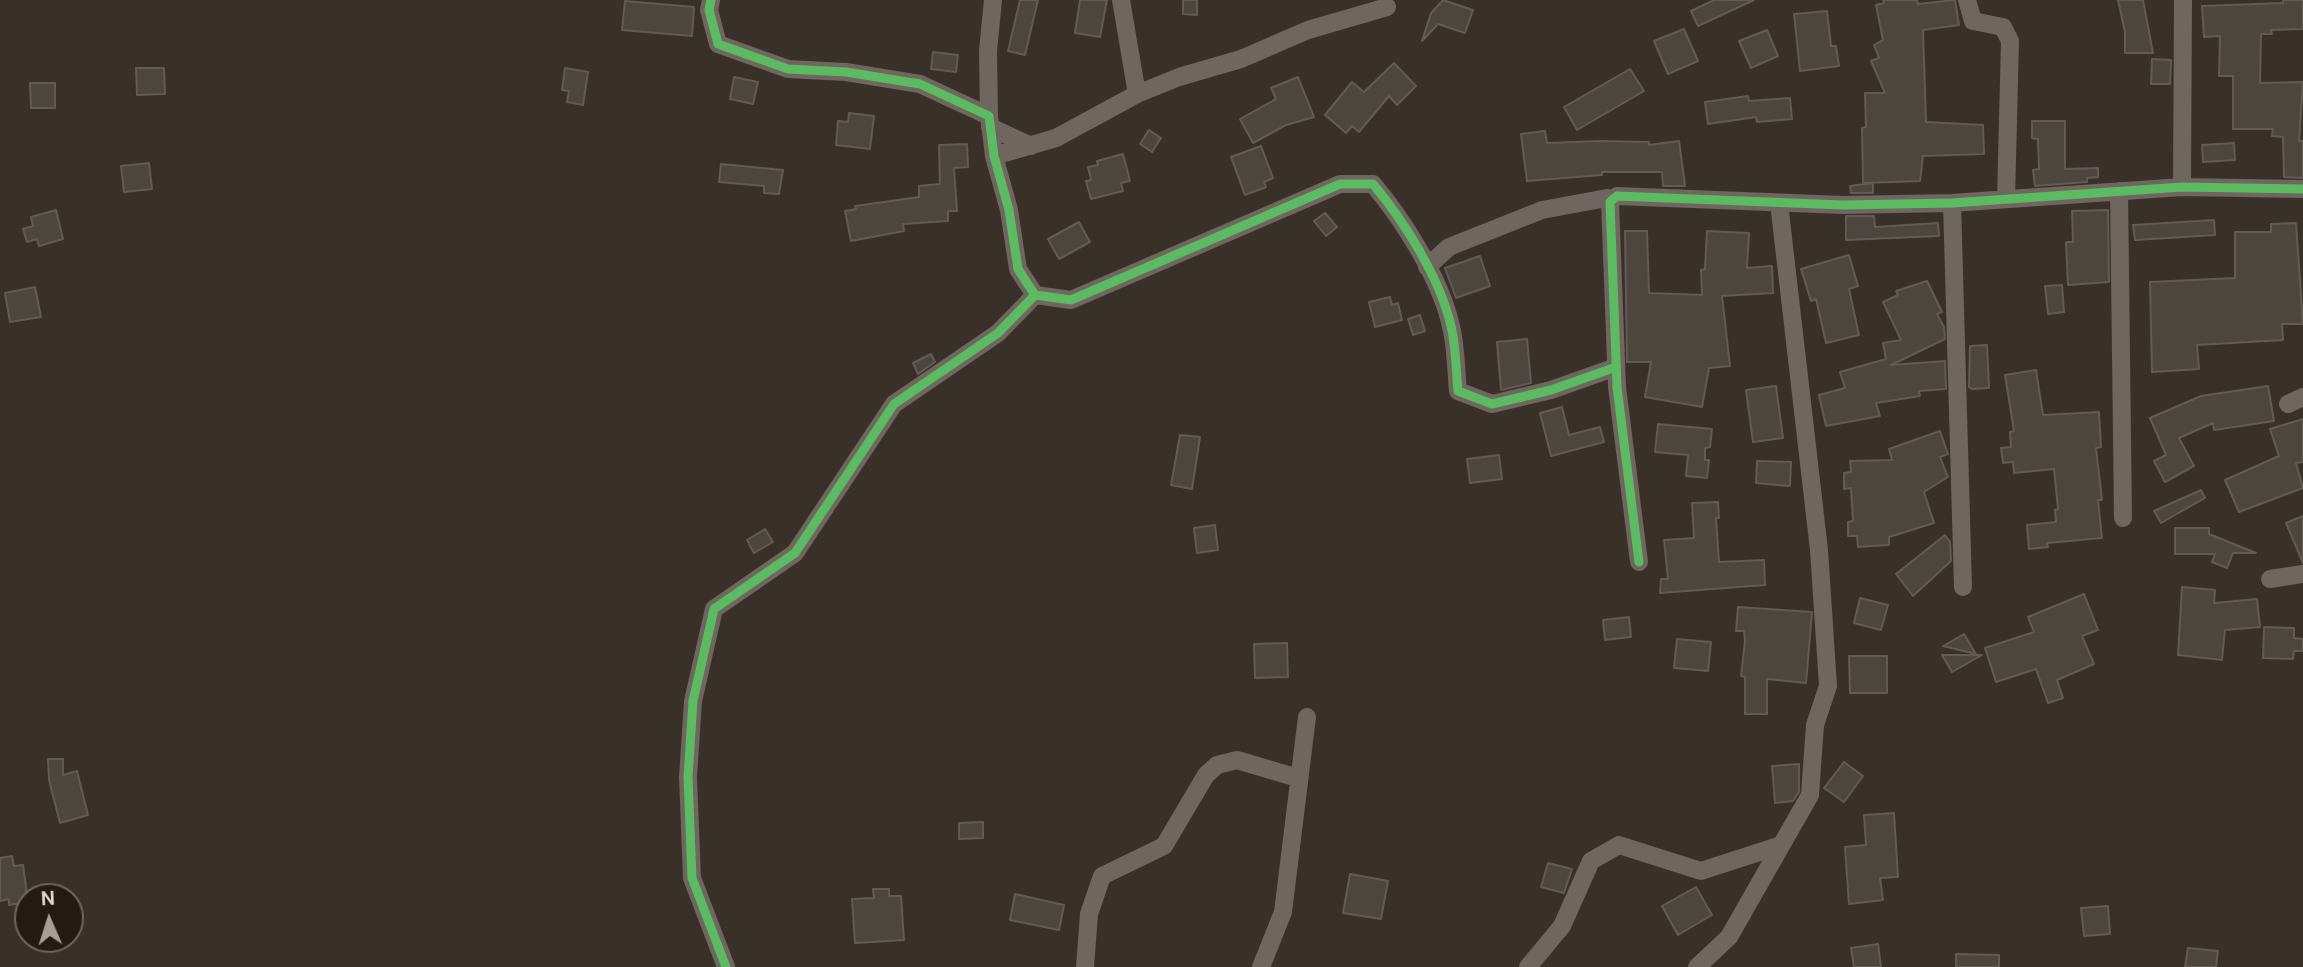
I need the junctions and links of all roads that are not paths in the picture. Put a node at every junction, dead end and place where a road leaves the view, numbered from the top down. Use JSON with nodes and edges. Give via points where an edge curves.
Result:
{"nodes":[{"id":1,"x":711,"y":0,"type":"edge"},
{"id":2,"x":993,"y":0,"type":"edge"},
{"id":3,"x":1121,"y":0,"type":"edge"},
{"id":4,"x":1967,"y":0,"type":"edge"},
{"id":5,"x":2183,"y":0,"type":"edge"},
{"id":6,"x":1387,"y":8,"type":"dead end"},
{"id":7,"x":1137,"y":94,"type":"junction"},
{"id":8,"x":990,"y":122,"type":"junction"},
{"id":9,"x":1031,"y":146,"type":"junction"},
{"id":10,"x":994,"y":156,"type":"junction"},
{"id":11,"x":2182,"y":187,"type":"junction"},
{"id":12,"x":2303,"y":189,"type":"edge"},
{"id":13,"x":2119,"y":191,"type":"junction"},
{"id":14,"x":2006,"y":199,"type":"junction"},
{"id":15,"x":1609,"y":202,"type":"junction"},
{"id":16,"x":1779,"y":203,"type":"junction"},
{"id":17,"x":1952,"y":203,"type":"junction"},
{"id":18,"x":1427,"y":267,"type":"junction"},
{"id":19,"x":1035,"y":295,"type":"junction"},
{"id":20,"x":1616,"y":368,"type":"junction"},
{"id":21,"x":2123,"y":518,"type":"dead end"},
{"id":22,"x":1639,"y":562,"type":"dead end"},
{"id":23,"x":2303,"y":574,"type":"edge"},
{"id":24,"x":2270,"y":579,"type":"dead end"},
{"id":25,"x":1963,"y":587,"type":"dead end"},
{"id":26,"x":1307,"y":717,"type":"dead end"},
{"id":27,"x":1298,"y":778,"type":"junction"},
{"id":28,"x":1778,"y":846,"type":"junction"},
{"id":29,"x":1262,"y":966,"type":"edge"},
{"id":30,"x":726,"y":967,"type":"edge"},
{"id":31,"x":1085,"y":967,"type":"edge"},
{"id":32,"x":1528,"y":967,"type":"edge"},
{"id":33,"x":1697,"y":967,"type":"edge"}],
"edges":[{"from":1,"to":8,"type":"street","via":[[709,10],[718,44],[788,69],[846,72],[920,84]]},
{"from":2,"to":8,"type":"street","via":[[988,51]]},
{"from":3,"to":7,"type":"street"},
{"from":4,"to":14,"type":"street","via":[[1973,21],[2003,27],[2010,41]]},
{"from":5,"to":11,"type":"street"},
{"from":6,"to":7,"type":"street","via":[[1308,30],[1241,59]]},
{"from":7,"to":9,"type":"street","via":[[1056,138]]},
{"from":8,"to":9,"type":"street"},
{"from":8,"to":10,"type":"street"},
{"from":9,"to":10,"type":"street"},
{"from":10,"to":19,"type":"street","via":[[1018,269]]},
{"from":11,"to":12,"type":"street"},
{"from":11,"to":13,"type":"street"},
{"from":13,"to":14,"type":"street"},
{"from":13,"to":21,"type":"street"},
{"from":14,"to":17,"type":"street"},
{"from":15,"to":16,"type":"street","via":[[1617,196]]},
{"from":15,"to":18,"type":"street","via":[[1607,198],[1542,210],[1449,247]]},
{"from":15,"to":20,"type":"street"},
{"from":16,"to":17,"type":"street"},
{"from":16,"to":28,"type":"street","via":[[1819,550],[1828,686],[1815,724],[1810,795]]},
{"from":17,"to":25,"type":"street"},
{"from":18,"to":19,"type":"street","via":[[1400,216],[1373,184],[1340,184],[1071,300]]},
{"from":18,"to":20,"type":"street","via":[[1451,325],[1458,391],[1492,404]]},
{"from":19,"to":30,"type":"street","via":[[999,333],[894,404],[796,553],[714,610],[693,701],[688,777],[692,878]]},
{"from":20,"to":22,"type":"street"},
{"from":23,"to":24,"type":"street"},
{"from":26,"to":27,"type":"street"},
{"from":27,"to":29,"type":"street","via":[[1283,912]]},
{"from":27,"to":31,"type":"street","via":[[1237,760],[1211,770],[1164,846],[1102,876],[1089,914]]},
{"from":28,"to":32,"type":"street","via":[[1701,871],[1619,845],[1591,861],[1562,926]]},
{"from":28,"to":33,"type":"street","via":[[1729,937]]}]}
